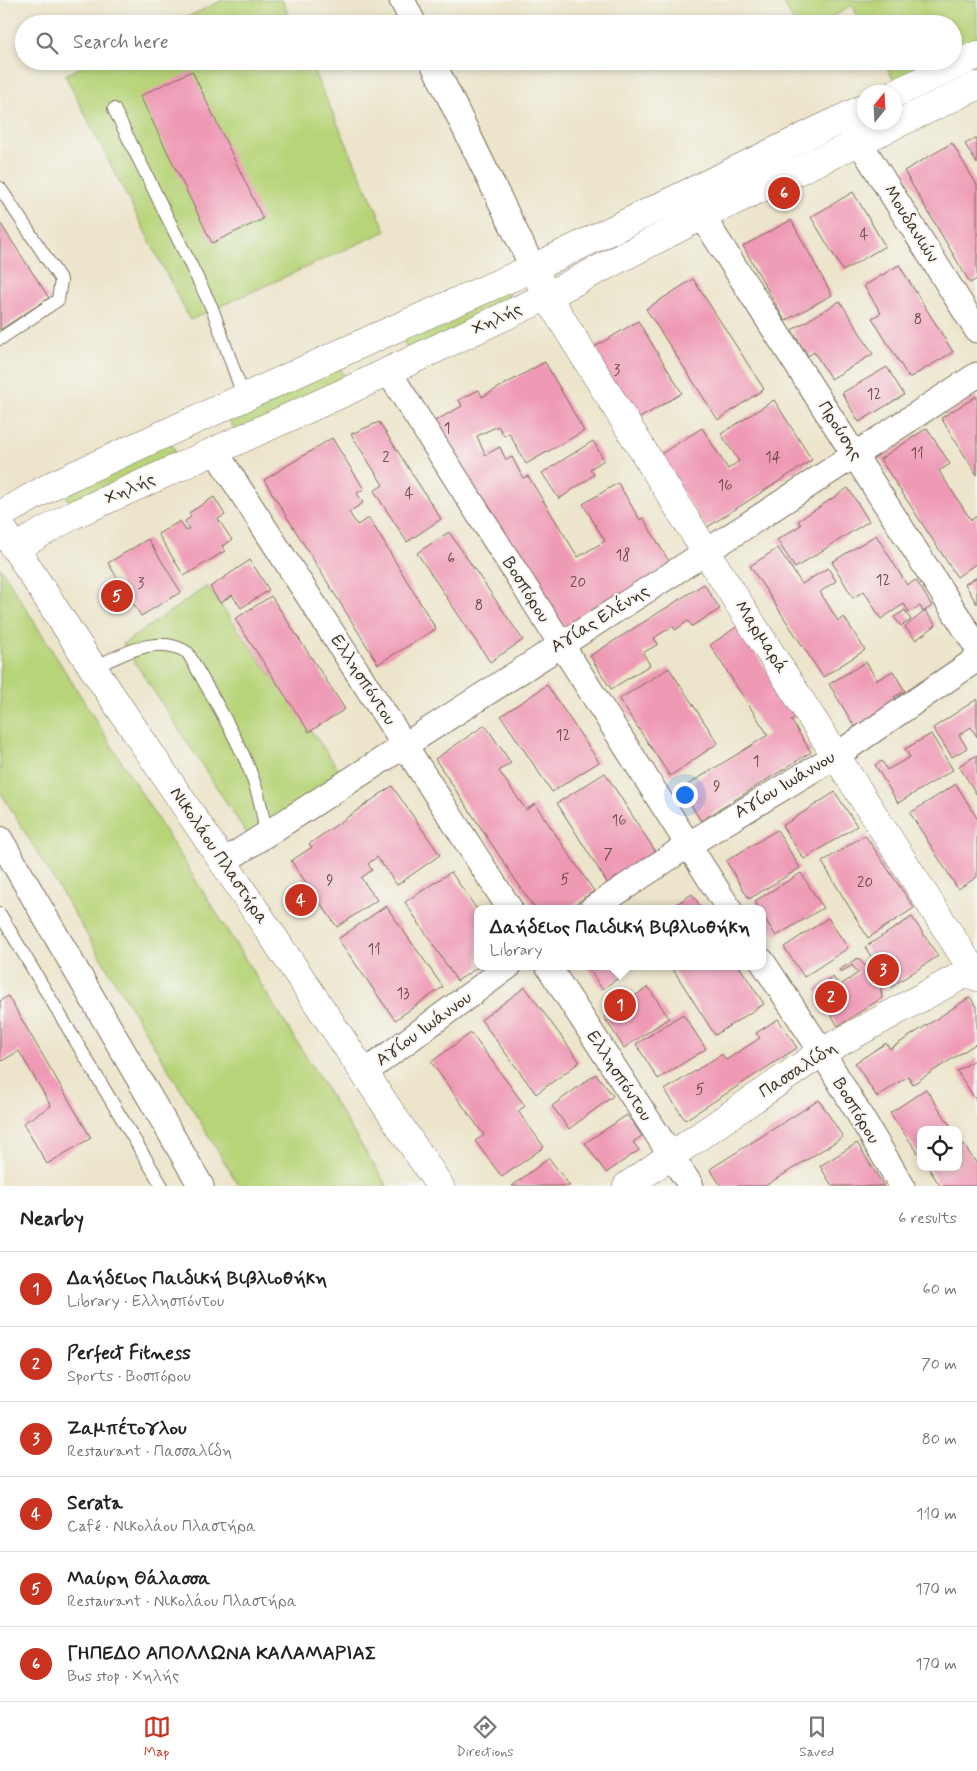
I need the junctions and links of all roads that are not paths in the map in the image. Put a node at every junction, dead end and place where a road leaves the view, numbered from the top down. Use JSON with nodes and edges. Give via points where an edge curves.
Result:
{"nodes":[{"id":1,"x":402,"y":0,"type":"edge"},
{"id":2,"x":410,"y":15,"type":"edge"},
{"id":3,"x":977,"y":55,"type":"edge"},
{"id":4,"x":962,"y":62,"type":"edge"},
{"id":5,"x":436,"y":70,"type":"edge"},
{"id":6,"x":945,"y":70,"type":"edge"},
{"id":7,"x":977,"y":86,"type":"edge"},
{"id":8,"x":902,"y":90,"type":"edge"},
{"id":9,"x":114,"y":109,"type":"dead end"},
{"id":10,"x":854,"y":113,"type":"edge"},
{"id":11,"x":860,"y":142,"type":"junction"},
{"id":12,"x":0,"y":188,"type":"edge"},
{"id":13,"x":702,"y":216,"type":"junction"},
{"id":14,"x":533,"y":268,"type":"junction"},
{"id":15,"x":547,"y":296,"type":"junction"},
{"id":16,"x":977,"y":330,"type":"edge"},
{"id":17,"x":0,"y":339,"type":"edge"},
{"id":18,"x":388,"y":371,"type":"junction"},
{"id":19,"x":977,"y":374,"type":"edge"},
{"id":20,"x":244,"y":398,"type":"junction"},
{"id":21,"x":215,"y":451,"type":"junction"},
{"id":22,"x":854,"y":454,"type":"junction"},
{"id":23,"x":0,"y":514,"type":"edge"},
{"id":24,"x":0,"y":524,"type":"edge"},
{"id":25,"x":15,"y":548,"type":"junction"},
{"id":26,"x":706,"y":552,"type":"junction"},
{"id":27,"x":560,"y":644,"type":"junction"},
{"id":28,"x":977,"y":647,"type":"edge"},
{"id":29,"x":977,"y":660,"type":"edge"},
{"id":30,"x":93,"y":668,"type":"junction"},
{"id":31,"x":405,"y":744,"type":"junction"},
{"id":32,"x":837,"y":755,"type":"junction"},
{"id":33,"x":265,"y":835,"type":"junction"},
{"id":34,"x":0,"y":839,"type":"edge"},
{"id":35,"x":688,"y":845,"type":"junction"},
{"id":36,"x":223,"y":862,"type":"junction"},
{"id":37,"x":507,"y":905,"type":"edge"},
{"id":38,"x":598,"y":905,"type":"edge"},
{"id":39,"x":726,"y":905,"type":"edge"},
{"id":40,"x":0,"y":914,"type":"edge"},
{"id":41,"x":766,"y":967,"type":"edge"},
{"id":42,"x":504,"y":970,"type":"edge"},
{"id":43,"x":551,"y":970,"type":"edge"},
{"id":44,"x":975,"y":971,"type":"edge"},
{"id":45,"x":822,"y":1052,"type":"junction"},
{"id":46,"x":364,"y":1074,"type":"junction"},
{"id":47,"x":670,"y":1156,"type":"junction"},
{"id":48,"x":162,"y":1186,"type":"edge"},
{"id":49,"x":201,"y":1186,"type":"edge"},
{"id":50,"x":440,"y":1186,"type":"edge"},
{"id":51,"x":627,"y":1186,"type":"edge"},
{"id":52,"x":691,"y":1186,"type":"edge"},
{"id":53,"x":902,"y":1186,"type":"edge"}],
"edges":[{"from":1,"to":2,"type":"street"},
{"from":3,"to":4,"type":"main road"},
{"from":5,"to":14,"type":"street"},
{"from":6,"to":8,"type":"main road"},
{"from":7,"to":11,"type":"main road","name":"Χηλής"},
{"from":9,"to":20,"type":"lane","via":[[212,308]]},
{"from":10,"to":11,"type":"street","name":"Μουδανιών"},
{"from":10,"to":14,"type":"main road","name":"Χηλής"},
{"from":11,"to":13,"type":"main road","name":"Χηλής"},
{"from":11,"to":16,"type":"street","name":"Μουδανιών"},
{"from":12,"to":17,"type":"lane","via":[[61,280],[58,300]]},
{"from":13,"to":15,"type":"main road","name":"Χηλής"},
{"from":13,"to":22,"type":"street","name":"Προύσης"},
{"from":14,"to":15,"type":"main road","name":"Μαρμαρά"},
{"from":14,"to":20,"type":"main road","name":"Χηλής"},
{"from":15,"to":18,"type":"main road","name":"Χηλής"},
{"from":15,"to":26,"type":"main road","name":"Μαρμαρά"},
{"from":18,"to":21,"type":"main road","name":"Χηλής"},
{"from":18,"to":27,"type":"street","name":"Βοσπόρου"},
{"from":19,"to":22,"type":"street","name":"Αγίας Ελένης"},
{"from":20,"to":23,"type":"main road","name":"Χηλής","via":[[55,484]]},
{"from":21,"to":25,"type":"main road","name":"Χηλής","via":[[73,515]]},
{"from":21,"to":31,"type":"street","name":"Ελλησπόντου"},
{"from":22,"to":26,"type":"street","name":"Αγίας Ελένης"},
{"from":22,"to":28,"type":"street","name":"Προύσης"},
{"from":24,"to":25,"type":"main road","name":"Νικολάου Πλαστήρα"},
{"from":25,"to":30,"type":"main road","name":"Νικολάου Πλαστήρα"},
{"from":26,"to":27,"type":"street","name":"Αγίας Ελένης"},
{"from":26,"to":32,"type":"main road","name":"Μαρμαρά"},
{"from":27,"to":31,"type":"street","name":"Αγίας Ελένης"},
{"from":27,"to":35,"type":"street","name":"Βοσπόρου"},
{"from":29,"to":32,"type":"street","name":"Αγίου Ιωάννου"},
{"from":30,"to":33,"type":"lane","via":[[129,652],[165,643],[188,653],[231,732],[260,798]]},
{"from":30,"to":36,"type":"main road","name":"Νικολάου Πλαστήρα"},
{"from":31,"to":33,"type":"street","name":"Αγίας Ελένης"},
{"from":31,"to":37,"type":"street","name":"Ελλησπόντου"},
{"from":32,"to":35,"type":"street","name":"Αγίου Ιωάννου"},
{"from":32,"to":44,"type":"main road","name":"Μαρμαρά"},
{"from":33,"to":36,"type":"street","name":"Αγίας Ελένης"},
{"from":34,"to":49,"type":"street"},
{"from":35,"to":38,"type":"street","name":"Αγίου Ιωάννου"},
{"from":35,"to":39,"type":"street","name":"Βοσπόρου"},
{"from":36,"to":46,"type":"main road","name":"Νικολάου Πλαστήρα"},
{"from":40,"to":48,"type":"lane"},
{"from":41,"to":45,"type":"street","name":"Βοσπόρου"},
{"from":42,"to":46,"type":"street","name":"Αγίου Ιωάννου"},
{"from":43,"to":47,"type":"street","name":"Ελλησπόντου"},
{"from":44,"to":45,"type":"main road","name":"Πασσαλίδη"},
{"from":45,"to":47,"type":"main road","name":"Πασσαλίδη"},
{"from":45,"to":53,"type":"street","name":"Βοσπόρου"},
{"from":46,"to":50,"type":"main road","name":"Νικολάου Πλαστήρα"},
{"from":47,"to":51,"type":"main road","name":"Πασσαλίδη"},
{"from":47,"to":52,"type":"street","name":"Ελλησπόντου"}]}
